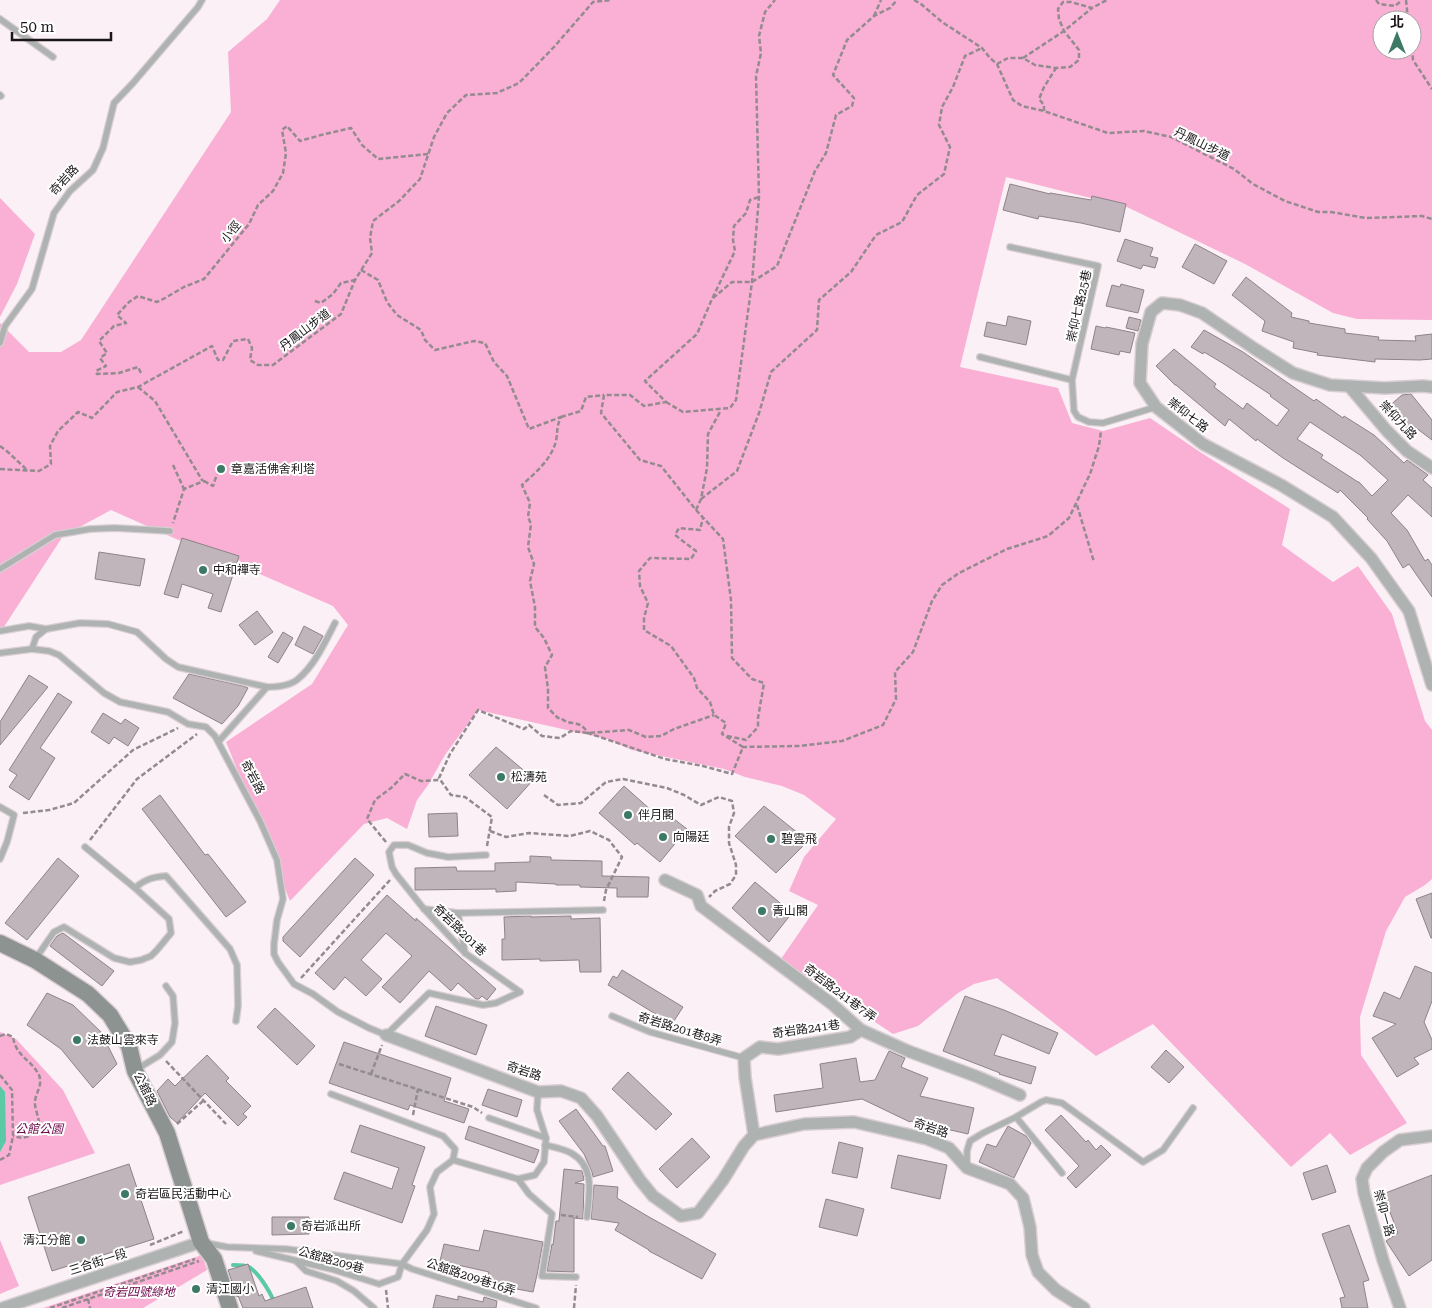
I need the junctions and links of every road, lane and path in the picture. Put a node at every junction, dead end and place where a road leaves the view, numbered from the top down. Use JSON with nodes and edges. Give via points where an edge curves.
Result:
{"nodes":[{"id":1,"x":202,"y":0,"type":"edge"},
{"id":2,"x":611,"y":0,"type":"edge"},
{"id":3,"x":775,"y":0,"type":"edge"},
{"id":4,"x":881,"y":0,"type":"edge"},
{"id":5,"x":898,"y":0,"type":"edge"},
{"id":6,"x":914,"y":0,"type":"edge"},
{"id":7,"x":1107,"y":0,"type":"edge"},
{"id":8,"x":1376,"y":0,"type":"edge"},
{"id":9,"x":1400,"y":0,"type":"edge"},
{"id":10,"x":1407,"y":0,"type":"edge"},
{"id":11,"x":1092,"y":8,"type":"junction"},
{"id":12,"x":874,"y":16,"type":"junction"},
{"id":13,"x":0,"y":19,"type":"edge"},
{"id":14,"x":1064,"y":31,"type":"junction"},
{"id":15,"x":982,"y":48,"type":"junction"},
{"id":16,"x":52,"y":57,"type":"dead end"},
{"id":17,"x":1023,"y":58,"type":"junction"},
{"id":18,"x":1414,"y":60,"type":"edge"},
{"id":19,"x":997,"y":64,"type":"junction"},
{"id":20,"x":1056,"y":68,"type":"junction"},
{"id":21,"x":1432,"y":89,"type":"edge"},
{"id":22,"x":1044,"y":112,"type":"junction"},
{"id":23,"x":428,"y":154,"type":"junction"},
{"id":24,"x":759,"y":197,"type":"junction"},
{"id":25,"x":1432,"y":219,"type":"edge"},
{"id":26,"x":1010,"y":247,"type":"dead end"},
{"id":27,"x":362,"y":270,"type":"junction"},
{"id":28,"x":355,"y":280,"type":"junction"},
{"id":29,"x":752,"y":282,"type":"junction"},
{"id":30,"x":712,"y":299,"type":"junction"},
{"id":31,"x":315,"y":301,"type":"dead end"},
{"id":32,"x":0,"y":343,"type":"edge"},
{"id":33,"x":980,"y":356,"type":"dead end"},
{"id":34,"x":141,"y":373,"type":"dead end"},
{"id":35,"x":1072,"y":380,"type":"junction"},
{"id":36,"x":1349,"y":386,"type":"junction"},
{"id":37,"x":138,"y":387,"type":"junction"},
{"id":38,"x":1432,"y":387,"type":"edge"},
{"id":39,"x":604,"y":395,"type":"junction"},
{"id":40,"x":666,"y":402,"type":"junction"},
{"id":41,"x":1156,"y":407,"type":"junction"},
{"id":42,"x":720,"y":410,"type":"junction"},
{"id":43,"x":562,"y":418,"type":"junction"},
{"id":44,"x":1103,"y":422,"type":"junction"},
{"id":45,"x":0,"y":446,"type":"edge"},
{"id":46,"x":173,"y":465,"type":"dead end"},
{"id":47,"x":1432,"y":468,"type":"edge"},
{"id":48,"x":0,"y":469,"type":"edge"},
{"id":49,"x":27,"y":470,"type":"junction"},
{"id":50,"x":217,"y":474,"type":"dead end"},
{"id":51,"x":204,"y":482,"type":"junction"},
{"id":52,"x":184,"y":489,"type":"junction"},
{"id":53,"x":701,"y":500,"type":"junction"},
{"id":54,"x":1076,"y":504,"type":"junction"},
{"id":55,"x":696,"y":510,"type":"junction"},
{"id":56,"x":703,"y":518,"type":"junction"},
{"id":57,"x":170,"y":531,"type":"joint"},
{"id":58,"x":1094,"y":562,"type":"dead end"},
{"id":59,"x":0,"y":568,"type":"edge"},
{"id":60,"x":335,"y":623,"type":"dead end"},
{"id":61,"x":46,"y":629,"type":"junction"},
{"id":62,"x":0,"y":631,"type":"edge"},
{"id":63,"x":32,"y":649,"type":"junction"},
{"id":64,"x":0,"y":653,"type":"edge"},
{"id":65,"x":1432,"y":685,"type":"edge"},
{"id":66,"x":267,"y":687,"type":"junction"},
{"id":67,"x":714,"y":715,"type":"junction"},
{"id":68,"x":188,"y":724,"type":"junction"},
{"id":69,"x":206,"y":727,"type":"junction"},
{"id":70,"x":588,"y":732,"type":"junction"},
{"id":71,"x":724,"y":735,"type":"junction"},
{"id":72,"x":219,"y":741,"type":"junction"},
{"id":73,"x":742,"y":747,"type":"junction"},
{"id":74,"x":440,"y":780,"type":"junction"},
{"id":75,"x":544,"y":795,"type":"dead end"},
{"id":76,"x":0,"y":807,"type":"edge"},
{"id":77,"x":14,"y":814,"type":"junction"},
{"id":78,"x":490,"y":830,"type":"junction"},
{"id":79,"x":85,"y":847,"type":"joint"},
{"id":80,"x":391,"y":849,"type":"junction"},
{"id":81,"x":486,"y":855,"type":"joint"},
{"id":82,"x":0,"y":859,"type":"edge"},
{"id":83,"x":396,"y":874,"type":"junction"},
{"id":84,"x":666,"y":880,"type":"dead end"},
{"id":85,"x":135,"y":888,"type":"junction"},
{"id":86,"x":701,"y":906,"type":"junction"},
{"id":87,"x":424,"y":908,"type":"junction"},
{"id":88,"x":603,"y":910,"type":"joint"},
{"id":89,"x":458,"y":913,"type":"junction"},
{"id":90,"x":0,"y":943,"type":"edge"},
{"id":91,"x":465,"y":953,"type":"junction"},
{"id":92,"x":35,"y":960,"type":"junction"},
{"id":93,"x":294,"y":984,"type":"junction"},
{"id":94,"x":166,"y":986,"type":"dead end"},
{"id":95,"x":612,"y":1016,"type":"dead end"},
{"id":96,"x":236,"y":1022,"type":"dead end"},
{"id":97,"x":861,"y":1030,"type":"junction"},
{"id":98,"x":0,"y":1036,"type":"edge"},
{"id":99,"x":384,"y":1039,"type":"junction"},
{"id":100,"x":160,"y":1055,"type":"junction"},
{"id":101,"x":744,"y":1058,"type":"junction"},
{"id":102,"x":339,"y":1064,"type":"dead end"},
{"id":103,"x":135,"y":1070,"type":"junction"},
{"id":104,"x":371,"y":1074,"type":"junction"},
{"id":105,"x":0,"y":1075,"type":"edge"},
{"id":106,"x":418,"y":1089,"type":"junction"},
{"id":107,"x":538,"y":1092,"type":"junction"},
{"id":108,"x":331,"y":1094,"type":"dead end"},
{"id":109,"x":1020,"y":1095,"type":"dead end"},
{"id":110,"x":204,"y":1101,"type":"junction"},
{"id":111,"x":1193,"y":1108,"type":"dead end"},
{"id":112,"x":412,"y":1116,"type":"dead end"},
{"id":113,"x":1016,"y":1117,"type":"junction"},
{"id":114,"x":489,"y":1118,"type":"joint"},
{"id":115,"x":226,"y":1124,"type":"dead end"},
{"id":116,"x":167,"y":1133,"type":"junction"},
{"id":117,"x":754,"y":1135,"type":"junction"},
{"id":118,"x":13,"y":1136,"type":"junction"},
{"id":119,"x":1432,"y":1136,"type":"edge"},
{"id":120,"x":545,"y":1141,"type":"junction"},
{"id":121,"x":0,"y":1160,"type":"edge"},
{"id":122,"x":453,"y":1160,"type":"junction"},
{"id":123,"x":967,"y":1168,"type":"junction"},
{"id":124,"x":1062,"y":1173,"type":"dead end"},
{"id":125,"x":518,"y":1179,"type":"junction"},
{"id":126,"x":552,"y":1214,"type":"junction"},
{"id":127,"x":587,"y":1218,"type":"joint"},
{"id":128,"x":244,"y":1248,"type":"junction"},
{"id":129,"x":208,"y":1257,"type":"junction"},
{"id":130,"x":296,"y":1260,"type":"junction"},
{"id":131,"x":402,"y":1264,"type":"junction"},
{"id":132,"x":576,"y":1277,"type":"joint"},
{"id":133,"x":385,"y":1282,"type":"junction"},
{"id":134,"x":88,"y":1299,"type":"junction"},
{"id":135,"x":3,"y":1308,"type":"edge"},
{"id":136,"x":50,"y":1308,"type":"edge"},
{"id":137,"x":62,"y":1308,"type":"edge"},
{"id":138,"x":90,"y":1308,"type":"edge"},
{"id":139,"x":230,"y":1308,"type":"edge"},
{"id":140,"x":374,"y":1308,"type":"edge"},
{"id":141,"x":388,"y":1308,"type":"edge"},
{"id":142,"x":536,"y":1308,"type":"edge"},
{"id":143,"x":574,"y":1308,"type":"edge"},
{"id":144,"x":1084,"y":1308,"type":"edge"},
{"id":145,"x":1400,"y":1308,"type":"edge"}],
"edges":[{"from":1,"to":32,"type":"lane","name":"奇岩路","via":[[114,103],[103,148],[93,170],[70,191],[54,212],[32,289],[6,326]]},
{"from":2,"to":23,"type":"path","name":"丹鳳山步道","via":[[593,2],[519,83],[497,93],[466,95],[447,113]]},
{"from":3,"to":24,"type":"path","via":[[765,12],[759,36],[761,53],[756,76]]},
{"from":4,"to":12,"type":"path"},
{"from":5,"to":12,"type":"path"},
{"from":6,"to":15,"type":"path","name":"丹鳳山步道"},
{"from":7,"to":11,"type":"path"},
{"from":8,"to":9,"type":"path","via":[[1379,4],[1395,6]]},
{"from":9,"to":10,"type":"path"},
{"from":11,"to":14,"type":"path"},
{"from":11,"to":14,"type":"path","via":[[1063,2],[1058,9]]},
{"from":12,"to":29,"type":"path","via":[[847,40],[833,76],[854,98],[852,106],[836,115],[826,153],[815,171],[777,266]]},
{"from":13,"to":16,"type":"lane"},
{"from":14,"to":17,"type":"path"},
{"from":14,"to":20,"type":"path","via":[[1079,50],[1079,60],[1070,67]]},
{"from":15,"to":19,"type":"path","name":"丹鳳山步道"},
{"from":15,"to":53,"type":"path","via":[[965,56],[942,107],[939,125],[950,147],[944,174],[916,195],[902,222],[876,235],[851,272],[818,300],[816,330],[771,372],[760,413],[737,471]]},
{"from":17,"to":19,"type":"path","via":[[1008,58]]},
{"from":17,"to":20,"type":"path"},
{"from":18,"to":21,"type":"path"},
{"from":19,"to":22,"type":"path","name":"丹鳳山步道","via":[[1013,100]]},
{"from":20,"to":22,"type":"path","via":[[1039,99],[1044,105]]},
{"from":22,"to":25,"type":"path","name":"丹鳳山步道","via":[[1108,133],[1144,131],[1171,137],[1234,169],[1284,201],[1318,212],[1366,218],[1422,216]]},
{"from":23,"to":27,"type":"path","name":"丹鳳山步道","via":[[420,179],[373,221],[372,253]]},
{"from":23,"to":34,"type":"path","name":"小徑","via":[[378,159],[362,145],[351,128],[300,142],[287,126],[282,130],[286,153],[283,173],[273,191],[258,205],[249,224],[204,279],[157,302],[138,296],[117,315],[126,322],[114,326],[99,341],[107,353],[100,358],[106,366],[96,372],[98,374],[119,373],[138,367]]},
{"from":24,"to":29,"type":"path"},
{"from":24,"to":30,"type":"path","via":[[750,200],[746,213],[734,226],[735,251]]},
{"from":26,"to":35,"type":"lane","name":"崇仰七路25巷","via":[[1098,266]]},
{"from":27,"to":28,"type":"path","name":"丹鳳山步道"},
{"from":27,"to":43,"type":"path","via":[[378,280],[387,302],[397,315],[421,330],[435,350],[474,341],[485,343],[494,362],[507,376],[529,429]]},
{"from":28,"to":31,"type":"path","via":[[341,283],[321,303]]},
{"from":28,"to":37,"type":"path","name":"丹鳳山步道","via":[[340,314],[273,365],[258,365],[250,360],[252,348],[248,339],[233,341],[223,360],[218,360],[212,346]]},
{"from":29,"to":30,"type":"path","via":[[732,282]]},
{"from":29,"to":42,"type":"path","via":[[736,400],[730,408]]},
{"from":30,"to":40,"type":"path","via":[[697,334],[645,381]]},
{"from":33,"to":35,"type":"lane"},
{"from":35,"to":44,"type":"lane","name":"崇仰七路25巷","via":[[1074,411],[1078,417],[1089,422]]},
{"from":36,"to":38,"type":"street","name":"崇仰七路"},
{"from":36,"to":41,"type":"street","name":"崇仰七路","via":[[1330,385],[1293,373],[1202,313],[1180,305],[1162,304],[1151,312],[1142,344],[1140,384]]},
{"from":36,"to":47,"type":"street","name":"崇仰九路","via":[[1407,451]]},
{"from":37,"to":49,"type":"path","name":"丹鳳山步道","via":[[117,392],[92,418],[78,412],[58,431],[50,446],[51,464],[39,470]]},
{"from":37,"to":51,"type":"path","via":[[155,401]]},
{"from":39,"to":40,"type":"path","via":[[630,395],[644,406]]},
{"from":39,"to":43,"type":"path","via":[[586,397],[581,411]]},
{"from":39,"to":55,"type":"path","via":[[601,413],[640,460],[662,466]]},
{"from":40,"to":42,"type":"path","via":[[683,412]]},
{"from":41,"to":44,"type":"lane","name":"崇仰七路25巷"},
{"from":41,"to":65,"type":"street","name":"崇仰七路","via":[[1203,444],[1333,517],[1371,558],[1409,611]]},
{"from":42,"to":53,"type":"path","via":[[708,434],[707,468]]},
{"from":43,"to":70,"type":"path","via":[[547,460],[522,485],[530,503],[528,547],[534,564],[530,582],[535,627],[552,655],[544,666],[548,708],[558,718],[584,726]]},
{"from":44,"to":54,"type":"path","via":[[1090,474]]},
{"from":45,"to":49,"type":"path"},
{"from":46,"to":52,"type":"path"},
{"from":48,"to":49,"type":"path","name":"丹鳳山步道"},
{"from":50,"to":51,"type":"path","via":[[213,486]]},
{"from":51,"to":52,"type":"path"},
{"from":52,"to":57,"type":"path"},
{"from":53,"to":55,"type":"path"},
{"from":54,"to":58,"type":"path"},
{"from":54,"to":73,"type":"path","via":[[1069,518],[1048,536],[1006,549],[942,584],[932,601],[913,652],[895,672],[896,699],[883,725],[842,741]]},
{"from":55,"to":56,"type":"path"},
{"from":56,"to":67,"type":"path","via":[[700,530],[679,528],[675,535],[696,550],[691,559],[650,558],[639,570],[640,586],[648,602],[644,630],[671,646],[694,678],[697,688],[710,702]]},
{"from":56,"to":71,"type":"path","via":[[723,539],[731,600],[732,658],[752,680],[764,683],[758,727],[746,740]]},
{"from":57,"to":59,"type":"lane","via":[[115,528],[54,535]]},
{"from":60,"to":66,"type":"lane","via":[[313,662],[297,680]]},
{"from":61,"to":62,"type":"lane","via":[[29,626]]},
{"from":61,"to":63,"type":"lane","via":[[36,637]]},
{"from":61,"to":66,"type":"lane","via":[[80,623],[108,624],[137,632],[178,667]]},
{"from":63,"to":64,"type":"lane"},
{"from":63,"to":68,"type":"lane","via":[[59,655],[104,693],[120,702],[168,712]]},
{"from":66,"to":72,"type":"lane"},
{"from":67,"to":70,"type":"path","via":[[661,736],[646,737],[629,730]]},
{"from":67,"to":71,"type":"path","via":[[726,723]]},
{"from":68,"to":69,"type":"lane"},
{"from":68,"to":77,"type":"path","via":[[133,750],[74,803]]},
{"from":69,"to":72,"type":"lane","name":"奇岩路"},
{"from":69,"to":79,"type":"path","via":[[137,779]]},
{"from":70,"to":73,"type":"path","via":[[665,759],[732,774]]},
{"from":70,"to":74,"type":"path","via":[[571,731],[560,738],[542,736],[529,725],[524,729],[478,710],[450,754],[438,778]]},
{"from":71,"to":73,"type":"path"},
{"from":72,"to":93,"type":"lane","name":"奇岩路","via":[[277,860],[283,899],[277,920],[274,954]]},
{"from":74,"to":78,"type":"path","via":[[450,795],[465,797],[492,817]]},
{"from":74,"to":80,"type":"path","via":[[421,781],[405,774],[375,800],[367,819]]},
{"from":75,"to":86,"type":"path","via":[[558,805],[581,803],[606,782],[623,779],[667,788],[701,805],[719,797],[732,801],[734,813],[728,827],[736,876]]},
{"from":76,"to":77,"type":"lane"},
{"from":77,"to":82,"type":"lane"},
{"from":78,"to":81,"type":"path"},
{"from":78,"to":88,"type":"path","via":[[506,837],[529,833],[570,836],[590,831],[609,840],[622,857],[606,890]]},
{"from":79,"to":85,"type":"lane"},
{"from":80,"to":81,"type":"lane","via":[[394,844],[408,844],[427,853],[448,857]]},
{"from":80,"to":83,"type":"lane","name":"奇岩路201巷","via":[[392,867]]},
{"from":83,"to":87,"type":"lane","name":"奇岩路201巷"},
{"from":83,"to":93,"type":"path"},
{"from":84,"to":86,"type":"street","name":"奇岩路241巷7弄","via":[[697,895]]},
{"from":85,"to":92,"type":"lane","via":[[169,919],[170,933],[150,956],[130,962],[114,958],[64,927],[54,932]]},
{"from":85,"to":96,"type":"lane","via":[[153,877],[166,876],[230,949],[237,965]]},
{"from":86,"to":97,"type":"street","name":"奇岩路241巷7弄","via":[[832,1004]]},
{"from":87,"to":89,"type":"lane"},
{"from":87,"to":91,"type":"lane","name":"奇岩路201巷"},
{"from":88,"to":89,"type":"lane"},
{"from":89,"to":91,"type":"lane"},
{"from":90,"to":92,"type":"street","name":"公舘路"},
{"from":91,"to":99,"type":"lane","name":"奇岩路201巷","via":[[520,992],[484,1006],[428,993]]},
{"from":92,"to":103,"type":"street","name":"公舘路","via":[[88,994],[110,1015],[129,1046]]},
{"from":93,"to":99,"type":"lane","name":"奇岩路"},
{"from":94,"to":100,"type":"lane","via":[[173,996],[176,1022],[172,1042]]},
{"from":95,"to":101,"type":"lane","name":"奇岩路201巷8弄","via":[[650,1032]]},
{"from":97,"to":101,"type":"street","name":"奇岩路241巷","via":[[850,1037],[778,1049],[760,1047]]},
{"from":97,"to":109,"type":"street","name":"奇岩路241巷7弄"},
{"from":98,"to":118,"type":"path","via":[[13,1037],[14,1046],[40,1078],[35,1101],[39,1124],[30,1136]]},
{"from":99,"to":104,"type":"path"},
{"from":99,"to":107,"type":"street","name":"奇岩路"},
{"from":100,"to":103,"type":"lane"},
{"from":100,"to":110,"type":"path"},
{"from":101,"to":117,"type":"street"},
{"from":102,"to":104,"type":"path"},
{"from":103,"to":116,"type":"street","name":"公舘路"},
{"from":104,"to":106,"type":"path"},
{"from":105,"to":118,"type":"path","via":[[12,1090]]},
{"from":106,"to":112,"type":"path"},
{"from":106,"to":114,"type":"path","via":[[473,1106]]},
{"from":107,"to":117,"type":"street","name":"奇岩路","via":[[562,1091],[581,1098],[653,1196],[681,1216],[698,1213]]},
{"from":107,"to":120,"type":"lane","via":[[537,1110]]},
{"from":108,"to":122,"type":"lane","via":[[442,1136],[456,1150]]},
{"from":110,"to":115,"type":"path"},
{"from":110,"to":116,"type":"path"},
{"from":111,"to":113,"type":"lane","via":[[1163,1150],[1143,1162],[1062,1104],[1046,1100]]},
{"from":113,"to":123,"type":"lane","via":[[970,1141]]},
{"from":113,"to":124,"type":"lane"},
{"from":114,"to":120,"type":"lane"},
{"from":116,"to":129,"type":"street","name":"公舘路"},
{"from":117,"to":123,"type":"street","name":"奇岩路","via":[[804,1124],[854,1122],[927,1139],[949,1148]]},
{"from":118,"to":121,"type":"path","via":[[9,1155]]},
{"from":119,"to":145,"type":"street","name":"崇仰一路","via":[[1400,1140],[1367,1168],[1362,1179],[1383,1260]]},
{"from":120,"to":125,"type":"lane","via":[[544,1162],[535,1175]]},
{"from":120,"to":127,"type":"lane","via":[[571,1152],[585,1164],[590,1181]]},
{"from":122,"to":125,"type":"lane"},
{"from":122,"to":131,"type":"lane","via":[[436,1172],[430,1187],[434,1214],[427,1230]]},
{"from":123,"to":144,"type":"street","name":"奇岩路","via":[[1010,1184],[1023,1198],[1032,1255],[1038,1272],[1056,1290]]},
{"from":125,"to":126,"type":"lane","via":[[529,1194]]},
{"from":126,"to":127,"type":"path"},
{"from":126,"to":132,"type":"lane","via":[[542,1276]]},
{"from":128,"to":129,"type":"lane","name":"公舘路209巷","via":[[227,1247]]},
{"from":128,"to":130,"type":"lane","name":"公舘路209巷"},
{"from":128,"to":131,"type":"lane","name":"公舘路209巷","via":[[286,1249]]},
{"from":129,"to":134,"type":"path"},
{"from":129,"to":135,"type":"street","name":"三合街一段"},
{"from":129,"to":136,"type":"path"},
{"from":129,"to":139,"type":"street","name":"公舘路"},
{"from":130,"to":133,"type":"lane","name":"公舘路209巷","via":[[380,1284]]},
{"from":130,"to":140,"type":"lane","via":[[306,1271],[354,1291]]},
{"from":131,"to":133,"type":"lane","via":[[398,1277]]},
{"from":131,"to":142,"type":"lane","name":"公舘路209巷16弄"},
{"from":132,"to":143,"type":"path"},
{"from":133,"to":141,"type":"path"},
{"from":134,"to":137,"type":"path"},
{"from":134,"to":138,"type":"path"}]}
